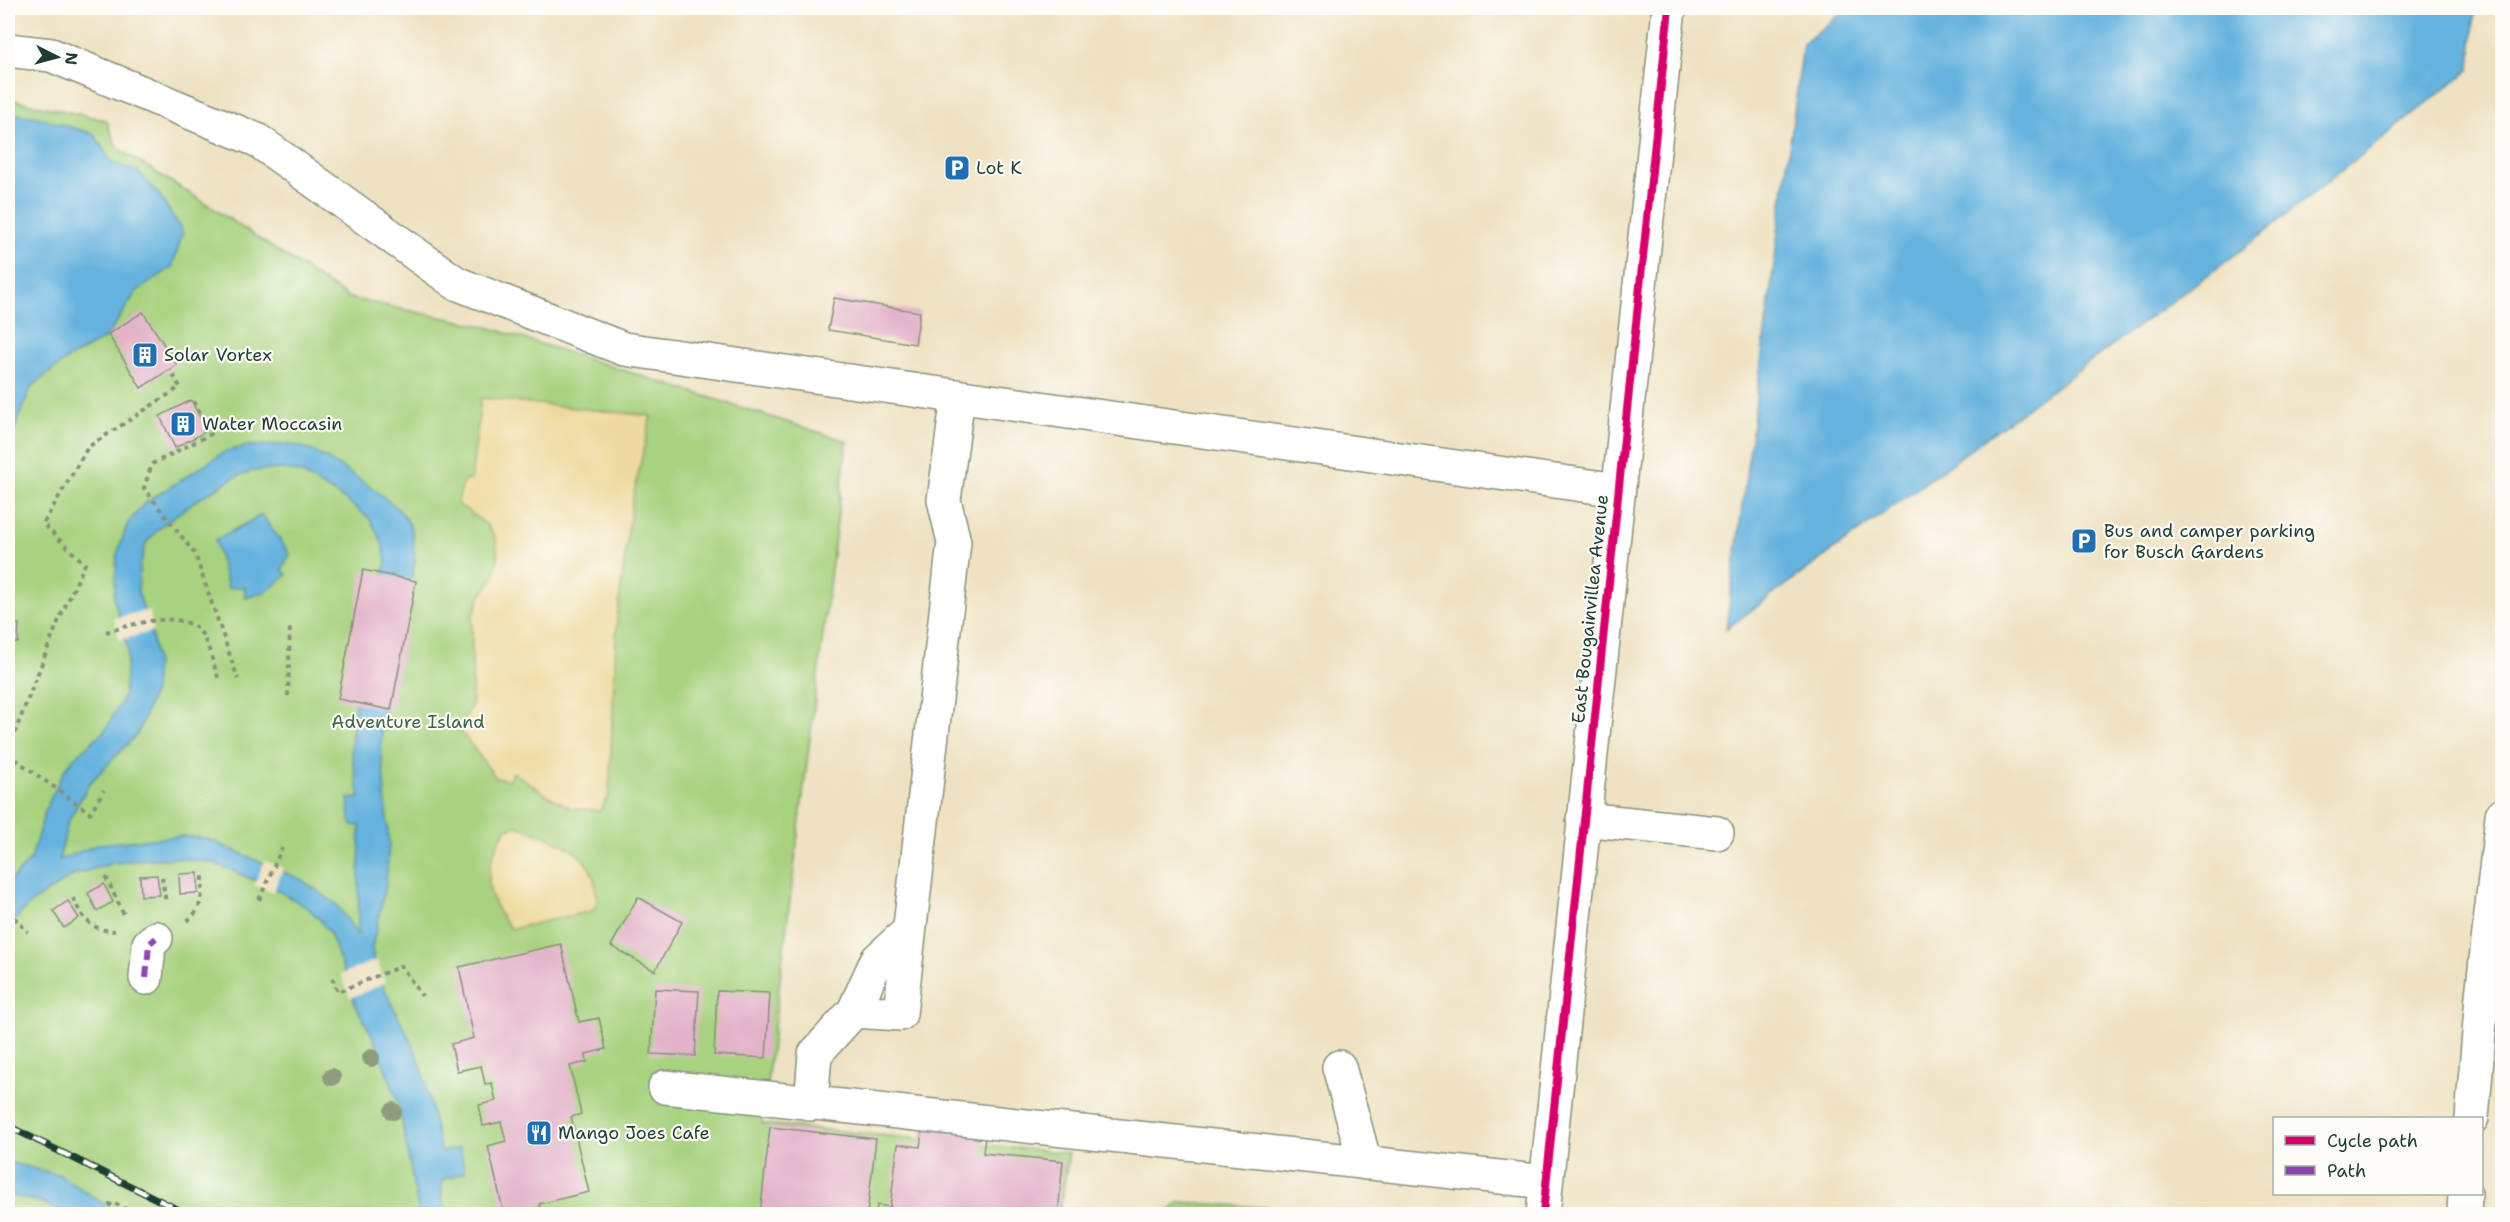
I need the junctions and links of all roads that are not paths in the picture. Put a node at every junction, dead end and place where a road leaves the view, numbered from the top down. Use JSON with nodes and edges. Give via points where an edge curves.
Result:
{"nodes":[{"id":1,"x":1670,"y":8,"type":"edge"},
{"id":2,"x":8,"y":50,"type":"edge"},
{"id":3,"x":958,"y":396,"type":"junction"},
{"id":4,"x":1618,"y":490,"type":"junction"},
{"id":5,"x":2502,"y":815,"type":"edge"},
{"id":6,"x":1583,"y":819,"type":"junction"},
{"id":7,"x":1717,"y":833,"type":"dead end"},
{"id":8,"x":909,"y":931,"type":"junction"},
{"id":9,"x":151,"y":936,"type":"road end"},
{"id":10,"x":146,"y":978,"type":"dead end"},
{"id":11,"x":2492,"y":997,"type":"edge"},
{"id":12,"x":854,"y":1011,"type":"junction"},
{"id":13,"x":1339,"y":1067,"type":"dead end"},
{"id":14,"x":665,"y":1087,"type":"dead end"},
{"id":15,"x":811,"y":1104,"type":"junction"},
{"id":16,"x":2472,"y":1117,"type":"edge"},
{"id":17,"x":1365,"y":1164,"type":"junction"},
{"id":18,"x":1546,"y":1182,"type":"junction"},
{"id":19,"x":2465,"y":1195,"type":"edge"},
{"id":20,"x":1543,"y":1215,"type":"edge"},
{"id":21,"x":2464,"y":1215,"type":"edge"}],
"edges":[{"from":1,"to":4,"type":"street","name":"East Bougainvillea Avenue"},
{"from":2,"to":3,"type":"street","via":[[51,55],[257,140],[456,283],[624,350]]},
{"from":3,"to":4,"type":"street"},
{"from":3,"to":8,"type":"street","via":[[944,500],[954,542]]},
{"from":4,"to":6,"type":"street","name":"East Bougainvillea Avenue"},
{"from":5,"to":11,"type":"street"},
{"from":6,"to":7,"type":"street"},
{"from":6,"to":18,"type":"street","name":"East Bougainvillea Avenue"},
{"from":8,"to":12,"type":"street","via":[[877,960]]},
{"from":8,"to":12,"type":"street","via":[[900,1014]]},
{"from":9,"to":10,"type":"street"},
{"from":11,"to":16,"type":"street"},
{"from":12,"to":15,"type":"street","via":[[815,1054]]},
{"from":13,"to":17,"type":"street"},
{"from":14,"to":15,"type":"street"},
{"from":15,"to":17,"type":"street"},
{"from":17,"to":18,"type":"street"},
{"from":18,"to":20,"type":"street","name":"East Bougainvillea Avenue"},
{"from":19,"to":21,"type":"street"}]}
